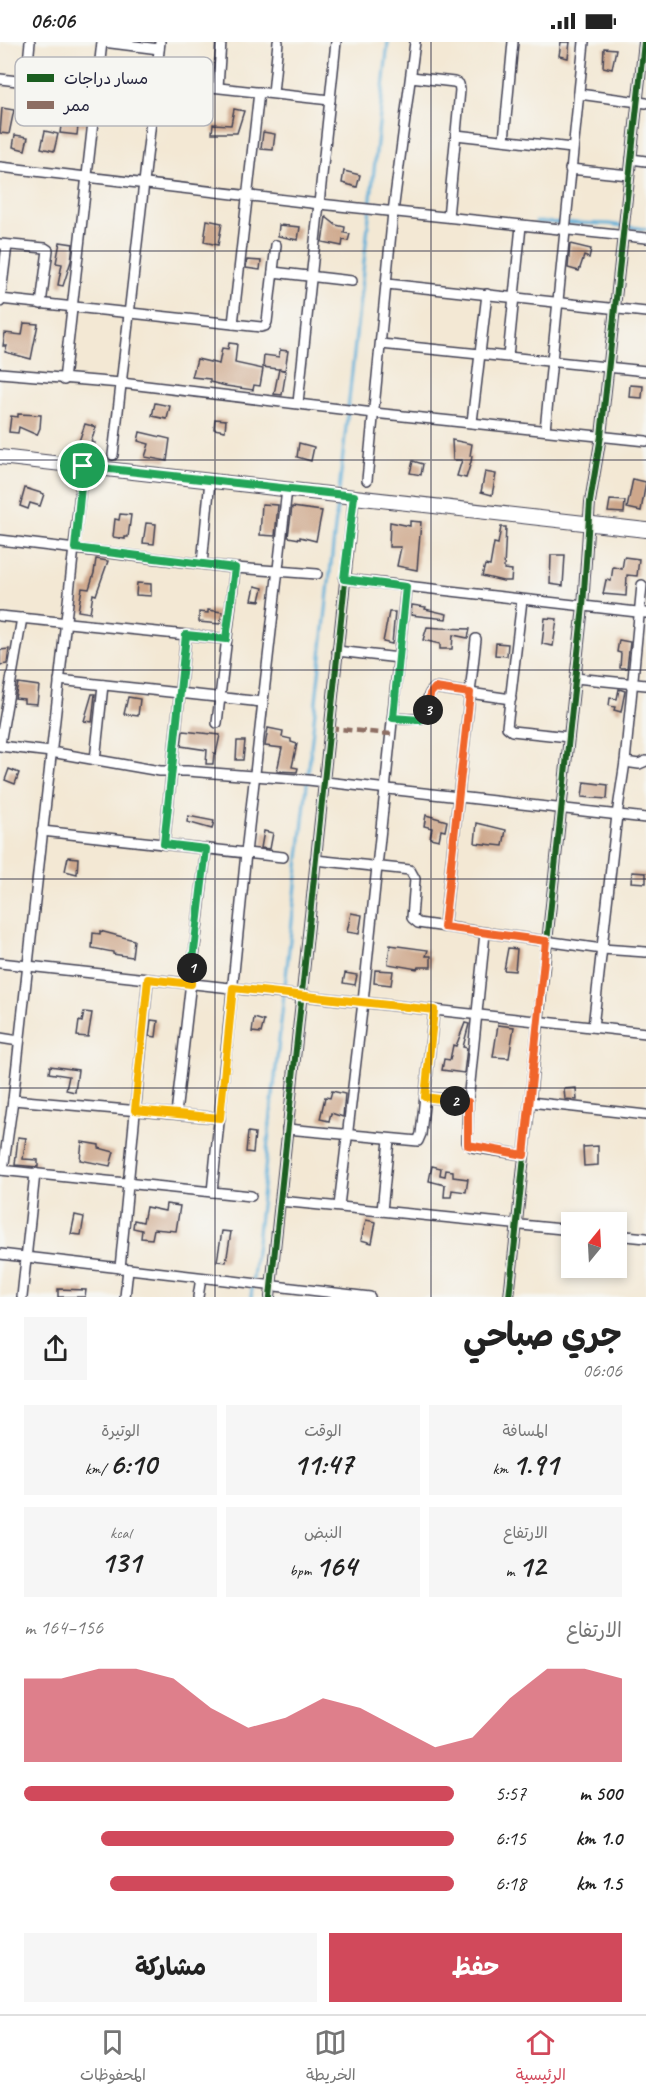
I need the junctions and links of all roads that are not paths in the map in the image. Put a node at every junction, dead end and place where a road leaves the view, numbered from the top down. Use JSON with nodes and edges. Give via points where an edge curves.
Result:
{"nodes":[{"id":1,"x":30,"y":42,"type":"edge"},
{"id":2,"x":102,"y":42,"type":"edge"},
{"id":3,"x":221,"y":42,"type":"edge"},
{"id":4,"x":278,"y":42,"type":"edge"},
{"id":5,"x":336,"y":42,"type":"edge"},
{"id":6,"x":415,"y":42,"type":"edge"},
{"id":7,"x":513,"y":42,"type":"edge"},
{"id":8,"x":585,"y":42,"type":"edge"},
{"id":9,"x":644,"y":42,"type":"edge"},
{"id":10,"x":160,"y":45,"type":"edge"},
{"id":11,"x":28,"y":57,"type":"edge"},
{"id":12,"x":100,"y":57,"type":"edge"},
{"id":13,"x":411,"y":77,"type":"junction"},
{"id":14,"x":0,"y":79,"type":"edge"},
{"id":15,"x":15,"y":81,"type":"edge"},
{"id":16,"x":213,"y":87,"type":"edge"},
{"id":17,"x":218,"y":87,"type":"junction"},
{"id":18,"x":259,"y":92,"type":"junction"},
{"id":19,"x":273,"y":93,"type":"junction"},
{"id":20,"x":579,"y":94,"type":"junction"},
{"id":21,"x":330,"y":100,"type":"junction"},
{"id":22,"x":642,"y":102,"type":"edge"},
{"id":23,"x":93,"y":126,"type":"edge"},
{"id":24,"x":151,"y":126,"type":"edge"},
{"id":25,"x":456,"y":135,"type":"junction"},
{"id":26,"x":504,"y":140,"type":"junction"},
{"id":27,"x":572,"y":148,"type":"junction"},
{"id":28,"x":631,"y":159,"type":"junction"},
{"id":29,"x":646,"y":161,"type":"edge"},
{"id":30,"x":0,"y":167,"type":"edge"},
{"id":31,"x":570,"y":169,"type":"junction"},
{"id":32,"x":629,"y":175,"type":"junction"},
{"id":33,"x":87,"y":178,"type":"junction"},
{"id":34,"x":144,"y":184,"type":"junction"},
{"id":35,"x":247,"y":196,"type":"junction"},
{"id":36,"x":320,"y":204,"type":"junction"},
{"id":37,"x":393,"y":212,"type":"junction"},
{"id":38,"x":448,"y":217,"type":"junction"},
{"id":39,"x":521,"y":226,"type":"junction"},
{"id":40,"x":564,"y":230,"type":"junction"},
{"id":41,"x":624,"y":236,"type":"junction"},
{"id":42,"x":646,"y":238,"type":"edge"},
{"id":43,"x":3,"y":245,"type":"edge"},
{"id":44,"x":276,"y":245,"type":"dead end"},
{"id":45,"x":273,"y":273,"type":"junction"},
{"id":46,"x":311,"y":277,"type":"junction"},
{"id":47,"x":352,"y":281,"type":"dead end"},
{"id":48,"x":387,"y":284,"type":"junction"},
{"id":49,"x":487,"y":294,"type":"junction"},
{"id":50,"x":514,"y":297,"type":"junction"},
{"id":51,"x":0,"y":301,"type":"edge"},
{"id":52,"x":558,"y":302,"type":"junction"},
{"id":53,"x":42,"y":304,"type":"junction"},
{"id":54,"x":72,"y":307,"type":"junction"},
{"id":55,"x":615,"y":308,"type":"junction"},
{"id":56,"x":646,"y":312,"type":"edge"},
{"id":57,"x":129,"y":313,"type":"junction"},
{"id":58,"x":233,"y":324,"type":"junction"},
{"id":59,"x":381,"y":344,"type":"junction"},
{"id":60,"x":480,"y":353,"type":"junction"},
{"id":61,"x":508,"y":356,"type":"junction"},
{"id":62,"x":552,"y":361,"type":"junction"},
{"id":63,"x":609,"y":367,"type":"junction"},
{"id":64,"x":646,"y":371,"type":"edge"},
{"id":65,"x":0,"y":373,"type":"edge"},
{"id":66,"x":64,"y":380,"type":"junction"},
{"id":67,"x":121,"y":383,"type":"junction"},
{"id":68,"x":298,"y":403,"type":"junction"},
{"id":69,"x":374,"y":413,"type":"junction"},
{"id":70,"x":472,"y":422,"type":"junction"},
{"id":71,"x":544,"y":430,"type":"junction"},
{"id":72,"x":601,"y":436,"type":"junction"},
{"id":73,"x":646,"y":441,"type":"edge"},
{"id":74,"x":113,"y":454,"type":"dead end"},
{"id":75,"x":0,"y":457,"type":"edge"},
{"id":76,"x":83,"y":466,"type":"junction"},
{"id":77,"x":210,"y":480,"type":"junction"},
{"id":78,"x":367,"y":480,"type":"dead end"},
{"id":79,"x":287,"y":489,"type":"junction"},
{"id":80,"x":349,"y":495,"type":"junction"},
{"id":81,"x":587,"y":523,"type":"junction"},
{"id":82,"x":646,"y":530,"type":"edge"},
{"id":83,"x":0,"y":540,"type":"edge"},
{"id":84,"x":75,"y":548,"type":"junction"},
{"id":85,"x":202,"y":564,"type":"junction"},
{"id":86,"x":235,"y":568,"type":"junction"},
{"id":87,"x":277,"y":573,"type":"junction"},
{"id":88,"x":317,"y":574,"type":"dead end"},
{"id":89,"x":344,"y":579,"type":"junction"},
{"id":90,"x":642,"y":585,"type":"dead end"},
{"id":91,"x":406,"y":587,"type":"junction"},
{"id":92,"x":522,"y":600,"type":"junction"},
{"id":93,"x":583,"y":606,"type":"junction"},
{"id":94,"x":642,"y":613,"type":"edge"},
{"id":95,"x":0,"y":616,"type":"edge"},
{"id":96,"x":22,"y":618,"type":"junction"},
{"id":97,"x":65,"y":621,"type":"junction"},
{"id":98,"x":186,"y":635,"type":"junction"},
{"id":99,"x":226,"y":639,"type":"junction"},
{"id":100,"x":476,"y":639,"type":"dead end"},
{"id":101,"x":337,"y":651,"type":"junction"},
{"id":102,"x":399,"y":658,"type":"junction"},
{"id":103,"x":0,"y":674,"type":"edge"},
{"id":104,"x":12,"y":675,"type":"junction"},
{"id":105,"x":575,"y":678,"type":"junction"},
{"id":106,"x":58,"y":680,"type":"junction"},
{"id":107,"x":632,"y":683,"type":"junction"},
{"id":108,"x":103,"y":684,"type":"junction"},
{"id":109,"x":646,"y":685,"type":"edge"},
{"id":110,"x":180,"y":692,"type":"junction"},
{"id":111,"x":470,"y":693,"type":"junction"},
{"id":112,"x":220,"y":697,"type":"junction"},
{"id":113,"x":511,"y":699,"type":"junction"},
{"id":114,"x":262,"y":702,"type":"junction"},
{"id":115,"x":393,"y":718,"type":"junction"},
{"id":116,"x":217,"y":723,"type":"dead end"},
{"id":117,"x":569,"y":737,"type":"junction"},
{"id":118,"x":0,"y":745,"type":"edge"},
{"id":119,"x":51,"y":752,"type":"junction"},
{"id":120,"x":95,"y":760,"type":"junction"},
{"id":121,"x":646,"y":761,"type":"edge"},
{"id":122,"x":625,"y":762,"type":"junction"},
{"id":123,"x":171,"y":771,"type":"junction"},
{"id":124,"x":254,"y":776,"type":"junction"},
{"id":125,"x":323,"y":782,"type":"junction"},
{"id":126,"x":385,"y":789,"type":"junction"},
{"id":127,"x":457,"y":797,"type":"junction"},
{"id":128,"x":561,"y":808,"type":"junction"},
{"id":129,"x":617,"y":815,"type":"junction"},
{"id":130,"x":646,"y":818,"type":"edge"},
{"id":131,"x":42,"y":831,"type":"junction"},
{"id":132,"x":164,"y":844,"type":"junction"},
{"id":133,"x":206,"y":849,"type":"junction"},
{"id":134,"x":246,"y":853,"type":"junction"},
{"id":135,"x":283,"y":857,"type":"dead end"},
{"id":136,"x":315,"y":860,"type":"junction"},
{"id":137,"x":377,"y":866,"type":"junction"},
{"id":138,"x":444,"y":927,"type":"junction"},
{"id":139,"x":485,"y":933,"type":"junction"},
{"id":140,"x":546,"y":941,"type":"junction"},
{"id":141,"x":602,"y":949,"type":"junction"},
{"id":142,"x":646,"y":952,"type":"edge"},
{"id":143,"x":0,"y":963,"type":"edge"},
{"id":144,"x":27,"y":966,"type":"junction"},
{"id":145,"x":148,"y":979,"type":"junction"},
{"id":146,"x":191,"y":984,"type":"junction"},
{"id":147,"x":233,"y":988,"type":"junction"},
{"id":148,"x":301,"y":996,"type":"junction"},
{"id":149,"x":363,"y":1002,"type":"junction"},
{"id":150,"x":434,"y":1010,"type":"junction"},
{"id":151,"x":477,"y":1015,"type":"junction"},
{"id":152,"x":538,"y":1022,"type":"junction"},
{"id":153,"x":593,"y":1027,"type":"junction"},
{"id":154,"x":646,"y":1033,"type":"edge"},
{"id":155,"x":0,"y":1038,"type":"edge"},
{"id":156,"x":19,"y":1041,"type":"junction"},
{"id":157,"x":425,"y":1097,"type":"junction"},
{"id":158,"x":13,"y":1100,"type":"junction"},
{"id":159,"x":468,"y":1102,"type":"junction"},
{"id":160,"x":530,"y":1102,"type":"junction"},
{"id":161,"x":135,"y":1110,"type":"junction"},
{"id":162,"x":177,"y":1114,"type":"junction"},
{"id":163,"x":646,"y":1115,"type":"edge"},
{"id":164,"x":220,"y":1118,"type":"junction"},
{"id":165,"x":287,"y":1129,"type":"junction"},
{"id":166,"x":347,"y":1135,"type":"junction"},
{"id":167,"x":390,"y":1140,"type":"junction"},
{"id":168,"x":524,"y":1155,"type":"junction"},
{"id":169,"x":2,"y":1170,"type":"edge"},
{"id":170,"x":35,"y":1173,"type":"junction"},
{"id":171,"x":128,"y":1183,"type":"junction"},
{"id":172,"x":212,"y":1192,"type":"junction"},
{"id":173,"x":251,"y":1196,"type":"dead end"},
{"id":174,"x":280,"y":1201,"type":"junction"},
{"id":175,"x":339,"y":1206,"type":"junction"},
{"id":176,"x":382,"y":1211,"type":"junction"},
{"id":177,"x":517,"y":1224,"type":"junction"},
{"id":178,"x":561,"y":1229,"type":"edge"},
{"id":179,"x":627,"y":1236,"type":"edge"},
{"id":180,"x":646,"y":1238,"type":"edge"},
{"id":181,"x":0,"y":1254,"type":"edge"},
{"id":182,"x":26,"y":1257,"type":"junction"},
{"id":183,"x":124,"y":1269,"type":"junction"},
{"id":184,"x":201,"y":1278,"type":"junction"},
{"id":185,"x":271,"y":1286,"type":"junction"},
{"id":186,"x":22,"y":1297,"type":"edge"},
{"id":187,"x":125,"y":1297,"type":"edge"},
{"id":188,"x":198,"y":1297,"type":"edge"},
{"id":189,"x":270,"y":1297,"type":"edge"},
{"id":190,"x":370,"y":1297,"type":"edge"},
{"id":191,"x":509,"y":1297,"type":"edge"}],
"edges":[{"from":1,"to":11,"type":"street"},
{"from":2,"to":10,"type":"street"},
{"from":2,"to":12,"type":"street"},
{"from":3,"to":17,"type":"street"},
{"from":4,"to":19,"type":"street"},
{"from":5,"to":21,"type":"street"},
{"from":6,"to":13,"type":"street"},
{"from":7,"to":26,"type":"street"},
{"from":8,"to":20,"type":"street"},
{"from":9,"to":22,"type":"street"},
{"from":13,"to":25,"type":"street","via":[[459,84]]},
{"from":13,"to":37,"type":"street"},
{"from":14,"to":15,"type":"street"},
{"from":16,"to":17,"type":"street"},
{"from":17,"to":18,"type":"street"},
{"from":18,"to":19,"type":"street"},
{"from":18,"to":35,"type":"street"},
{"from":19,"to":21,"type":"street"},
{"from":20,"to":22,"type":"street"},
{"from":20,"to":27,"type":"street"},
{"from":21,"to":36,"type":"street"},
{"from":22,"to":28,"type":"street"},
{"from":23,"to":33,"type":"street"},
{"from":24,"to":34,"type":"street"},
{"from":25,"to":26,"type":"street"},
{"from":25,"to":38,"type":"street"},
{"from":26,"to":27,"type":"street"},
{"from":27,"to":31,"type":"street"},
{"from":28,"to":29,"type":"street"},
{"from":28,"to":32,"type":"street"},
{"from":30,"to":33,"type":"street"},
{"from":31,"to":32,"type":"street"},
{"from":31,"to":40,"type":"street"},
{"from":32,"to":41,"type":"street"},
{"from":33,"to":34,"type":"street"},
{"from":33,"to":54,"type":"street"},
{"from":34,"to":35,"type":"street"},
{"from":34,"to":57,"type":"street"},
{"from":35,"to":36,"type":"street"},
{"from":35,"to":58,"type":"street"},
{"from":36,"to":37,"type":"street"},
{"from":36,"to":46,"type":"street"},
{"from":37,"to":38,"type":"street"},
{"from":37,"to":48,"type":"street"},
{"from":38,"to":39,"type":"street"},
{"from":39,"to":40,"type":"street"},
{"from":39,"to":50,"type":"street"},
{"from":40,"to":41,"type":"street"},
{"from":40,"to":52,"type":"street"},
{"from":41,"to":42,"type":"street"},
{"from":41,"to":55,"type":"street"},
{"from":43,"to":51,"type":"street"},
{"from":43,"to":53,"type":"street","via":[[48,250]]},
{"from":44,"to":45,"type":"street"},
{"from":45,"to":46,"type":"street"},
{"from":45,"to":58,"type":"street","via":[[265,326]]},
{"from":46,"to":47,"type":"street"},
{"from":46,"to":68,"type":"street"},
{"from":48,"to":49,"type":"street"},
{"from":48,"to":59,"type":"street"},
{"from":49,"to":50,"type":"street"},
{"from":49,"to":60,"type":"street"},
{"from":50,"to":52,"type":"street"},
{"from":50,"to":61,"type":"street"},
{"from":51,"to":53,"type":"street"},
{"from":52,"to":55,"type":"street"},
{"from":52,"to":62,"type":"street"},
{"from":53,"to":54,"type":"street"},
{"from":54,"to":57,"type":"street"},
{"from":54,"to":66,"type":"street"},
{"from":55,"to":56,"type":"street"},
{"from":55,"to":63,"type":"street"},
{"from":57,"to":58,"type":"street"},
{"from":57,"to":67,"type":"street"},
{"from":59,"to":60,"type":"street"},
{"from":59,"to":69,"type":"street"},
{"from":60,"to":61,"type":"street"},
{"from":60,"to":70,"type":"street"},
{"from":61,"to":62,"type":"street"},
{"from":62,"to":63,"type":"street"},
{"from":62,"to":71,"type":"street"},
{"from":63,"to":64,"type":"street"},
{"from":63,"to":72,"type":"street"},
{"from":65,"to":66,"type":"street"},
{"from":66,"to":67,"type":"street"},
{"from":67,"to":68,"type":"street"},
{"from":67,"to":74,"type":"street"},
{"from":68,"to":69,"type":"street"},
{"from":69,"to":70,"type":"street"},
{"from":69,"to":78,"type":"street"},
{"from":70,"to":71,"type":"street"},
{"from":71,"to":72,"type":"street"},
{"from":72,"to":73,"type":"street"},
{"from":72,"to":81,"type":"street"},
{"from":75,"to":76,"type":"main road"},
{"from":76,"to":77,"type":"main road"},
{"from":76,"to":84,"type":"street"},
{"from":77,"to":79,"type":"main road"},
{"from":77,"to":85,"type":"street"},
{"from":79,"to":80,"type":"main road"},
{"from":79,"to":87,"type":"street"},
{"from":80,"to":81,"type":"main road"},
{"from":80,"to":89,"type":"street"},
{"from":81,"to":82,"type":"main road"},
{"from":81,"to":93,"type":"street"},
{"from":83,"to":84,"type":"street"},
{"from":84,"to":85,"type":"street"},
{"from":84,"to":97,"type":"street"},
{"from":85,"to":86,"type":"street"},
{"from":86,"to":87,"type":"street"},
{"from":86,"to":99,"type":"street"},
{"from":87,"to":88,"type":"street"},
{"from":87,"to":114,"type":"street"},
{"from":89,"to":91,"type":"street"},
{"from":89,"to":101,"type":"street"},
{"from":90,"to":94,"type":"street"},
{"from":91,"to":92,"type":"street"},
{"from":91,"to":102,"type":"street"},
{"from":92,"to":93,"type":"street"},
{"from":92,"to":113,"type":"street"},
{"from":93,"to":94,"type":"street"},
{"from":93,"to":105,"type":"street"},
{"from":94,"to":107,"type":"street"},
{"from":95,"to":96,"type":"street"},
{"from":96,"to":97,"type":"street"},
{"from":96,"to":104,"type":"street"},
{"from":97,"to":98,"type":"street"},
{"from":97,"to":106,"type":"street"},
{"from":98,"to":99,"type":"street"},
{"from":98,"to":110,"type":"street"},
{"from":99,"to":112,"type":"street"},
{"from":100,"to":111,"type":"street"},
{"from":101,"to":102,"type":"street"},
{"from":101,"to":125,"type":"street"},
{"from":102,"to":115,"type":"street"},
{"from":103,"to":104,"type":"street"},
{"from":104,"to":118,"type":"street"},
{"from":105,"to":107,"type":"street"},
{"from":105,"to":117,"type":"street"},
{"from":106,"to":108,"type":"street"},
{"from":106,"to":119,"type":"street"},
{"from":107,"to":109,"type":"street"},
{"from":107,"to":122,"type":"street"},
{"from":108,"to":110,"type":"street"},
{"from":108,"to":120,"type":"street"},
{"from":110,"to":112,"type":"street"},
{"from":110,"to":123,"type":"street"},
{"from":111,"to":113,"type":"street"},
{"from":111,"to":115,"type":"street","via":[[435,688],[424,719]]},
{"from":111,"to":127,"type":"street"},
{"from":112,"to":114,"type":"street"},
{"from":112,"to":116,"type":"street"},
{"from":113,"to":117,"type":"street","via":[[509,730]]},
{"from":114,"to":124,"type":"street"},
{"from":115,"to":126,"type":"street"},
{"from":117,"to":128,"type":"street"},
{"from":118,"to":119,"type":"street"},
{"from":119,"to":120,"type":"street"},
{"from":119,"to":131,"type":"street"},
{"from":120,"to":123,"type":"street"},
{"from":121,"to":122,"type":"street"},
{"from":122,"to":129,"type":"street"},
{"from":123,"to":124,"type":"street"},
{"from":123,"to":132,"type":"street"},
{"from":124,"to":125,"type":"street"},
{"from":124,"to":134,"type":"street"},
{"from":125,"to":126,"type":"street"},
{"from":125,"to":136,"type":"street"},
{"from":126,"to":127,"type":"street"},
{"from":126,"to":137,"type":"street"},
{"from":127,"to":128,"type":"street"},
{"from":127,"to":138,"type":"street"},
{"from":128,"to":129,"type":"street"},
{"from":128,"to":140,"type":"street"},
{"from":129,"to":130,"type":"street"},
{"from":129,"to":141,"type":"street"},
{"from":131,"to":132,"type":"street"},
{"from":131,"to":144,"type":"street"},
{"from":132,"to":133,"type":"street"},
{"from":133,"to":134,"type":"street"},
{"from":133,"to":146,"type":"street"},
{"from":134,"to":135,"type":"street"},
{"from":134,"to":147,"type":"street"},
{"from":136,"to":137,"type":"street"},
{"from":136,"to":148,"type":"street"},
{"from":137,"to":138,"type":"street","via":[[413,873],[413,919]]},
{"from":137,"to":149,"type":"street"},
{"from":138,"to":139,"type":"street"},
{"from":139,"to":140,"type":"street"},
{"from":139,"to":151,"type":"street"},
{"from":140,"to":141,"type":"street"},
{"from":140,"to":152,"type":"street"},
{"from":141,"to":142,"type":"street"},
{"from":141,"to":153,"type":"street"},
{"from":143,"to":144,"type":"street"},
{"from":144,"to":145,"type":"street"},
{"from":144,"to":156,"type":"street"},
{"from":145,"to":146,"type":"street"},
{"from":145,"to":161,"type":"street"},
{"from":146,"to":147,"type":"street"},
{"from":146,"to":162,"type":"street"},
{"from":147,"to":148,"type":"street"},
{"from":147,"to":164,"type":"street"},
{"from":148,"to":149,"type":"street"},
{"from":148,"to":165,"type":"street"},
{"from":149,"to":150,"type":"street"},
{"from":149,"to":166,"type":"street"},
{"from":150,"to":151,"type":"street"},
{"from":150,"to":157,"type":"street"},
{"from":151,"to":152,"type":"street"},
{"from":151,"to":159,"type":"street"},
{"from":152,"to":153,"type":"street"},
{"from":152,"to":160,"type":"street"},
{"from":153,"to":154,"type":"street"},
{"from":155,"to":156,"type":"street"},
{"from":156,"to":158,"type":"street"},
{"from":157,"to":159,"type":"street"},
{"from":157,"to":167,"type":"street","via":[[419,1140]]},
{"from":158,"to":161,"type":"street"},
{"from":158,"to":169,"type":"street"},
{"from":159,"to":168,"type":"street","via":[[468,1145]]},
{"from":160,"to":163,"type":"street"},
{"from":160,"to":168,"type":"street"},
{"from":161,"to":162,"type":"street"},
{"from":161,"to":171,"type":"street"},
{"from":162,"to":164,"type":"street"},
{"from":164,"to":172,"type":"street"},
{"from":165,"to":166,"type":"street"},
{"from":165,"to":174,"type":"street"},
{"from":166,"to":167,"type":"street"},
{"from":166,"to":175,"type":"street"},
{"from":167,"to":176,"type":"street"},
{"from":168,"to":177,"type":"street"},
{"from":169,"to":170,"type":"street"},
{"from":170,"to":171,"type":"street"},
{"from":170,"to":182,"type":"street"},
{"from":171,"to":172,"type":"street"},
{"from":171,"to":183,"type":"street"},
{"from":172,"to":173,"type":"street"},
{"from":174,"to":175,"type":"street"},
{"from":174,"to":185,"type":"street"},
{"from":175,"to":176,"type":"street"},
{"from":176,"to":177,"type":"street"},
{"from":177,"to":178,"type":"street"},
{"from":177,"to":191,"type":"street"},
{"from":179,"to":180,"type":"street"},
{"from":181,"to":182,"type":"street"},
{"from":182,"to":183,"type":"street"},
{"from":182,"to":186,"type":"street"},
{"from":183,"to":184,"type":"street"},
{"from":183,"to":187,"type":"street"},
{"from":184,"to":185,"type":"street"},
{"from":184,"to":188,"type":"street"},
{"from":185,"to":189,"type":"street"},
{"from":185,"to":190,"type":"street"}]}
